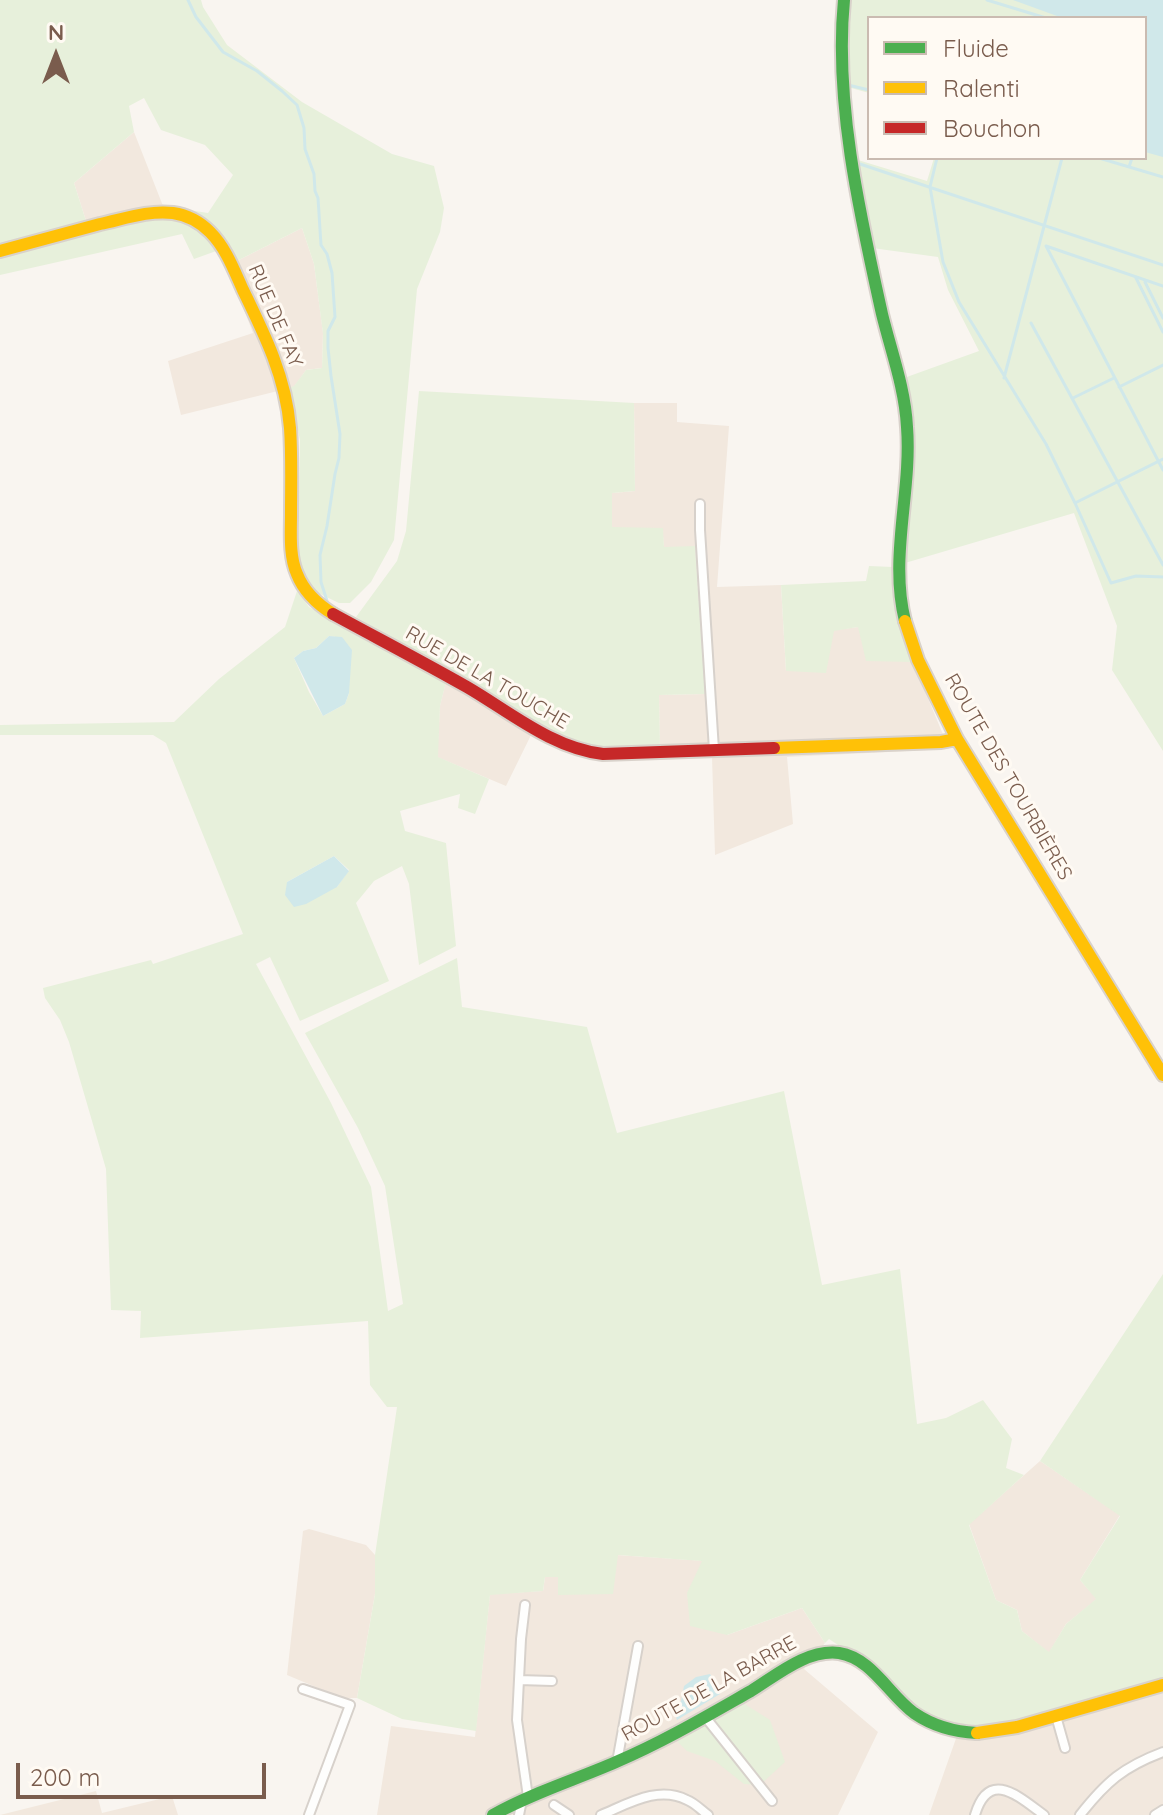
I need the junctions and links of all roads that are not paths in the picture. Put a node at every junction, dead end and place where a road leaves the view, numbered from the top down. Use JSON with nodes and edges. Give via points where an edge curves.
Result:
{"nodes":[{"id":1,"x":844,"y":0,"type":"edge"},
{"id":2,"x":0,"y":251,"type":"edge"},
{"id":3,"x":700,"y":504,"type":"dead end"},
{"id":4,"x":342,"y":620,"type":"joint"},
{"id":5,"x":957,"y":739,"type":"junction"},
{"id":6,"x":714,"y":750,"type":"junction"},
{"id":7,"x":1163,"y":1075,"type":"edge"},
{"id":8,"x":525,"y":1605,"type":"dead end"},
{"id":9,"x":638,"y":1646,"type":"dead end"},
{"id":10,"x":519,"y":1680,"type":"junction"},
{"id":11,"x":552,"y":1681,"type":"dead end"},
{"id":12,"x":1163,"y":1685,"type":"edge"},
{"id":13,"x":303,"y":1689,"type":"dead end"},
{"id":14,"x":1056,"y":1716,"type":"junction"},
{"id":15,"x":706,"y":1718,"type":"junction"},
{"id":16,"x":1065,"y":1748,"type":"dead end"},
{"id":17,"x":1163,"y":1752,"type":"edge"},
{"id":18,"x":617,"y":1762,"type":"junction"},
{"id":19,"x":525,"y":1799,"type":"junction"},
{"id":20,"x":772,"y":1801,"type":"dead end"},
{"id":21,"x":554,"y":1805,"type":"dead end"},
{"id":22,"x":1163,"y":1810,"type":"edge"},
{"id":23,"x":309,"y":1815,"type":"edge"},
{"id":24,"x":493,"y":1815,"type":"edge"},
{"id":25,"x":519,"y":1815,"type":"edge"},
{"id":26,"x":569,"y":1815,"type":"edge"},
{"id":27,"x":601,"y":1815,"type":"edge"},
{"id":28,"x":708,"y":1815,"type":"edge"},
{"id":29,"x":975,"y":1815,"type":"edge"},
{"id":30,"x":1044,"y":1815,"type":"edge"},
{"id":31,"x":1080,"y":1815,"type":"edge"},
{"id":32,"x":1155,"y":1815,"type":"edge"}],
"edges":[{"from":1,"to":5,"type":"street","name":"ROUTE DES TOURBIÈRES","via":[[841,83],[878,295],[909,433],[899,576],[903,607],[914,649]]},
{"from":2,"to":4,"type":"street","name":"RUE DE FAY","via":[[163,212],[199,222],[215,237],[270,345],[284,392],[296,573],[313,600]]},
{"from":3,"to":6,"type":"street"},
{"from":4,"to":6,"type":"street","name":"RUE DE LA TOUCHE","via":[[571,748],[603,754]]},
{"from":5,"to":6,"type":"street","name":"RUE DE LA TOUCHE"},
{"from":5,"to":7,"type":"street","name":"ROUTE DES TOURBIÈRES"},
{"from":8,"to":10,"type":"street"},
{"from":9,"to":18,"type":"street"},
{"from":10,"to":11,"type":"street"},
{"from":10,"to":19,"type":"street"},
{"from":12,"to":14,"type":"street","name":"ROUTE DE LA BARRE"},
{"from":13,"to":23,"type":"street","via":[[350,1705]]},
{"from":14,"to":15,"type":"street","name":"ROUTE DE LA BARRE","via":[[1001,1731],[948,1729],[911,1712],[875,1675],[835,1651],[803,1659]]},
{"from":14,"to":16,"type":"street"},
{"from":15,"to":18,"type":"street","name":"ROUTE DE LA BARRE"},
{"from":15,"to":20,"type":"street"},
{"from":17,"to":31,"type":"street","via":[[1120,1773]]},
{"from":18,"to":19,"type":"street","name":"ROUTE DE LA BARRE"},
{"from":19,"to":24,"type":"street","name":"ROUTE DE LA BARRE"},
{"from":19,"to":25,"type":"street"},
{"from":21,"to":26,"type":"street"},
{"from":22,"to":32,"type":"street"},
{"from":27,"to":28,"type":"street","via":[[666,1793],[689,1800]]},
{"from":29,"to":30,"type":"street","via":[[986,1793],[1009,1789]]}]}
